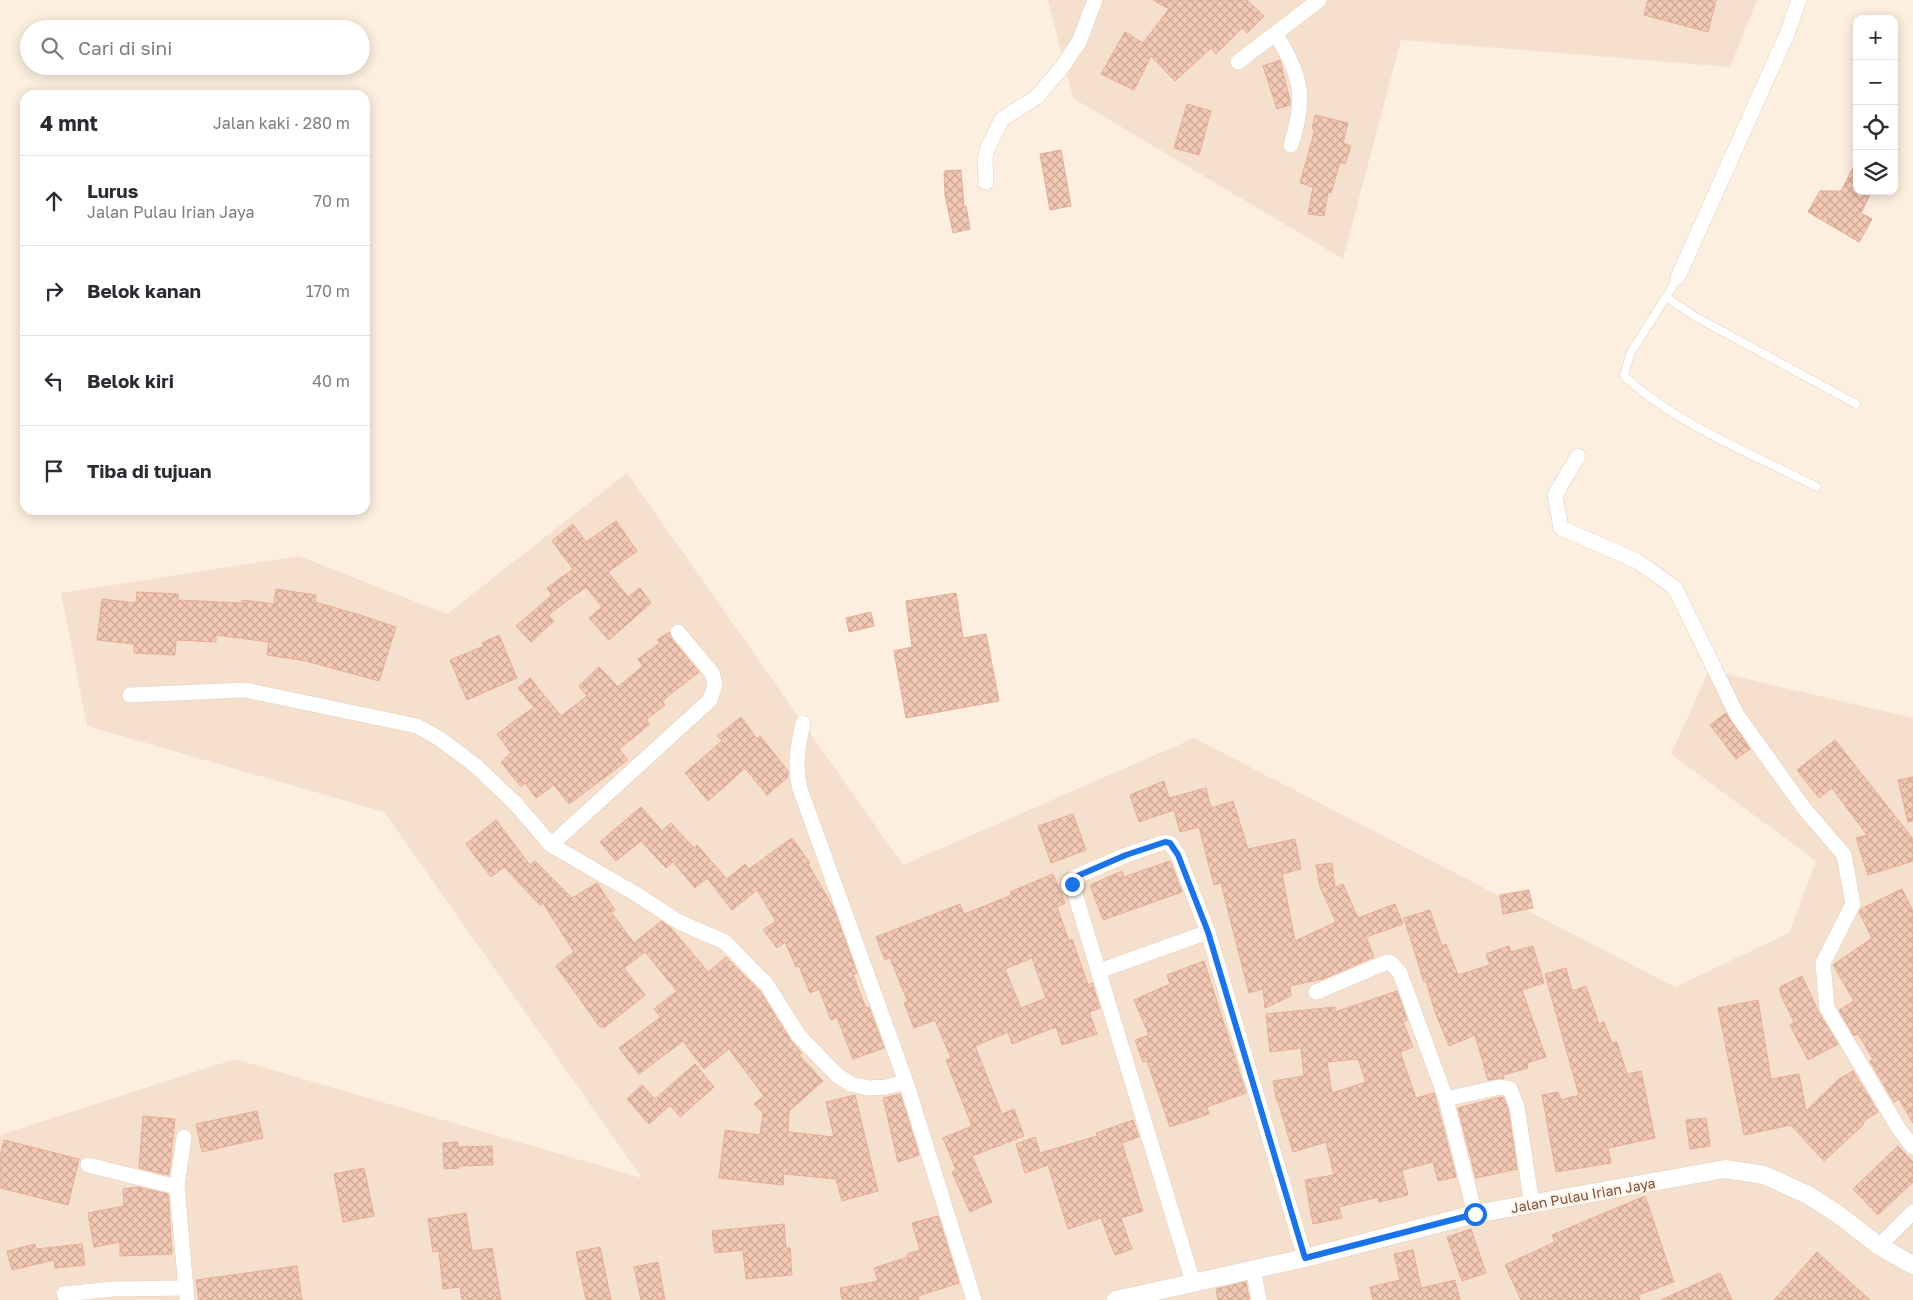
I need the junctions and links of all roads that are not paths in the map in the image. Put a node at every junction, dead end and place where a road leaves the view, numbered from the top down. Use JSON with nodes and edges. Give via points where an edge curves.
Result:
{"nodes":[{"id":1,"x":1095,"y":0,"type":"edge"},
{"id":2,"x":1320,"y":0,"type":"edge"},
{"id":3,"x":1799,"y":0,"type":"edge"},
{"id":4,"x":1276,"y":35,"type":"junction"},
{"id":5,"x":1238,"y":62,"type":"dead end"},
{"id":6,"x":1291,"y":145,"type":"dead end"},
{"id":7,"x":986,"y":182,"type":"dead end"},
{"id":8,"x":1678,"y":277,"type":"joint"},
{"id":9,"x":1666,"y":297,"type":"junction"},
{"id":10,"x":1856,"y":404,"type":"dead end"},
{"id":11,"x":1578,"y":456,"type":"dead end"},
{"id":12,"x":1817,"y":487,"type":"dead end"},
{"id":13,"x":678,"y":632,"type":"dead end"},
{"id":14,"x":130,"y":694,"type":"dead end"},
{"id":15,"x":802,"y":723,"type":"dead end"},
{"id":16,"x":551,"y":845,"type":"junction"},
{"id":17,"x":1208,"y":932,"type":"junction"},
{"id":18,"x":1099,"y":971,"type":"junction"},
{"id":19,"x":1316,"y":992,"type":"dead end"},
{"id":20,"x":906,"y":1082,"type":"junction"},
{"id":21,"x":1446,"y":1099,"type":"junction"},
{"id":22,"x":184,"y":1138,"type":"dead end"},
{"id":23,"x":1913,"y":1147,"type":"edge"},
{"id":24,"x":88,"y":1165,"type":"dead end"},
{"id":25,"x":177,"y":1187,"type":"junction"},
{"id":26,"x":1532,"y":1204,"type":"junction"},
{"id":27,"x":1913,"y":1212,"type":"edge"},
{"id":28,"x":1475,"y":1214,"type":"junction"},
{"id":29,"x":1879,"y":1246,"type":"junction"},
{"id":30,"x":1305,"y":1258,"type":"junction"},
{"id":31,"x":1913,"y":1265,"type":"edge"},
{"id":32,"x":1253,"y":1268,"type":"junction"},
{"id":33,"x":1193,"y":1282,"type":"junction"},
{"id":34,"x":64,"y":1294,"type":"dead end"},
{"id":35,"x":186,"y":1294,"type":"edge"},
{"id":36,"x":1138,"y":1298,"type":"edge"},
{"id":37,"x":974,"y":1300,"type":"edge"},
{"id":38,"x":1116,"y":1300,"type":"edge"},
{"id":39,"x":1259,"y":1300,"type":"edge"}],
"edges":[{"from":1,"to":7,"type":"street","via":[[1079,42],[1062,67],[1037,97],[1002,119],[988,147]]},
{"from":2,"to":4,"type":"street"},
{"from":3,"to":8,"type":"street","via":[[1788,34]]},
{"from":4,"to":5,"type":"street"},
{"from":4,"to":6,"type":"street","via":[[1291,62],[1300,93],[1301,106]]},
{"from":8,"to":9,"type":"lane"},
{"from":9,"to":10,"type":"lane","via":[[1696,317]]},
{"from":9,"to":12,"type":"lane","via":[[1630,354],[1624,376],[1645,396],[1686,420]]},
{"from":11,"to":23,"type":"street","via":[[1556,495],[1561,528],[1638,561],[1675,588],[1737,715],[1803,807],[1844,855],[1853,904],[1823,963],[1827,1008]]},
{"from":13,"to":16,"type":"street","via":[[712,673],[715,684],[710,700]]},
{"from":14,"to":16,"type":"street","via":[[245,690],[417,726],[476,766]]},
{"from":15,"to":20,"type":"street","via":[[796,754],[800,788]]},
{"from":16,"to":20,"type":"street","via":[[678,922],[725,942],[767,985],[799,1036],[838,1076],[851,1084],[868,1088]]},
{"from":17,"to":18,"type":"street"},
{"from":17,"to":18,"type":"street","via":[[1178,855],[1170,843],[1134,852],[1073,880],[1073,891]]},
{"from":17,"to":30,"type":"street"},
{"from":18,"to":33,"type":"street"},
{"from":19,"to":21,"type":"street","via":[[1378,964],[1391,963],[1400,973]]},
{"from":20,"to":37,"type":"street"},
{"from":21,"to":26,"type":"street","via":[[1500,1087],[1510,1089],[1517,1107]]},
{"from":21,"to":28,"type":"street"},
{"from":22,"to":25,"type":"street"},
{"from":24,"to":25,"type":"street"},
{"from":25,"to":35,"type":"street"},
{"from":26,"to":28,"type":"street","name":"Jalan Pulau Irian Jaya"},
{"from":26,"to":29,"type":"street","name":"Jalan Pulau Irian Jaya","via":[[1704,1172],[1746,1171],[1764,1175],[1808,1195]]},
{"from":27,"to":29,"type":"street"},
{"from":28,"to":30,"type":"street","name":"Jalan Pulau Irian Jaya"},
{"from":29,"to":31,"type":"street","name":"Jalan Pulau Irian Jaya"},
{"from":30,"to":32,"type":"street","name":"Jalan Pulau Irian Jaya"},
{"from":32,"to":33,"type":"street","name":"Jalan Pulau Irian Jaya"},
{"from":32,"to":39,"type":"street"},
{"from":33,"to":36,"type":"street","name":"Jalan Pulau Irian Jaya"},
{"from":34,"to":35,"type":"street","via":[[112,1288]]},
{"from":36,"to":38,"type":"street","name":"Jalan Pulau Irian Jaya"}]}
